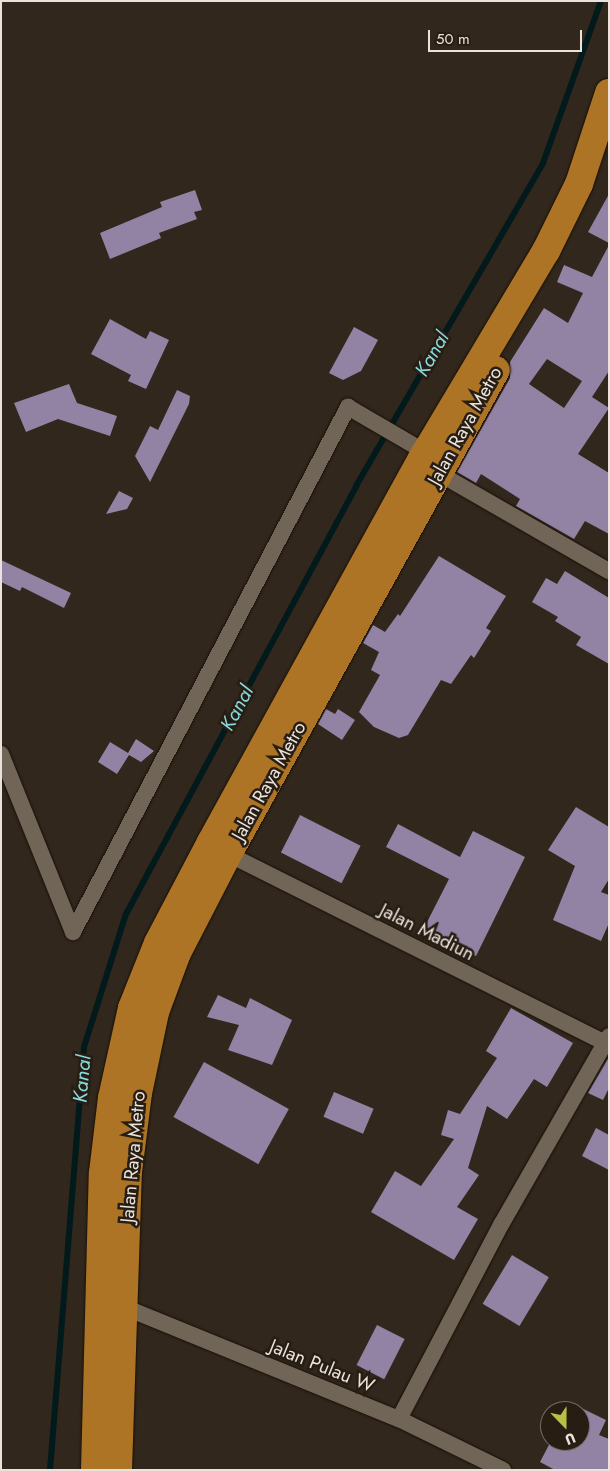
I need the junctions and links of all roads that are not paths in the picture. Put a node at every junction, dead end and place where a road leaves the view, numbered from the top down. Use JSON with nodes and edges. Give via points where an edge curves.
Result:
{"nodes":[{"id":1,"x":609,"y":93,"type":"edge"},
{"id":2,"x":609,"y":148,"type":"edge"},
{"id":3,"x":433,"y":463,"type":"junction"},
{"id":4,"x":609,"y":571,"type":"edge"},
{"id":5,"x":1,"y":754,"type":"edge"},
{"id":6,"x":228,"y":854,"type":"junction"},
{"id":7,"x":608,"y":1041,"type":"edge"},
{"id":8,"x":111,"y":1305,"type":"junction"},
{"id":9,"x":399,"y":1419,"type":"junction"},
{"id":10,"x":108,"y":1434,"type":"junction"},
{"id":11,"x":95,"y":1470,"type":"edge"},
{"id":12,"x":118,"y":1470,"type":"edge"},
{"id":13,"x":503,"y":1470,"type":"edge"}],
"edges":[{"from":1,"to":3,"type":"highway","via":[[579,184]]},
{"from":2,"to":3,"type":"highway","name":"Jalan Raya Metro","via":[[554,263]]},
{"from":3,"to":4,"type":"street"},
{"from":3,"to":5,"type":"street","via":[[348,407],[73,932]]},
{"from":3,"to":6,"type":"highway","name":"Jalan Raya Metro"},
{"from":3,"to":8,"type":"highway","via":[[206,850],[158,943],[135,1000],[111,1107],[103,1173]]},
{"from":6,"to":7,"type":"street","name":"Jalan Madiun"},
{"from":6,"to":8,"type":"highway","name":"Jalan Raya Metro","via":[[177,954],[155,1012],[138,1094]]},
{"from":7,"to":9,"type":"street","via":[[502,1223]]},
{"from":8,"to":9,"type":"street","name":"Jalan Pulau W"},
{"from":8,"to":10,"type":"highway"},
{"from":9,"to":13,"type":"street","name":"Jalan Pulau W"},
{"from":10,"to":11,"type":"highway"},
{"from":10,"to":12,"type":"highway"}]}
